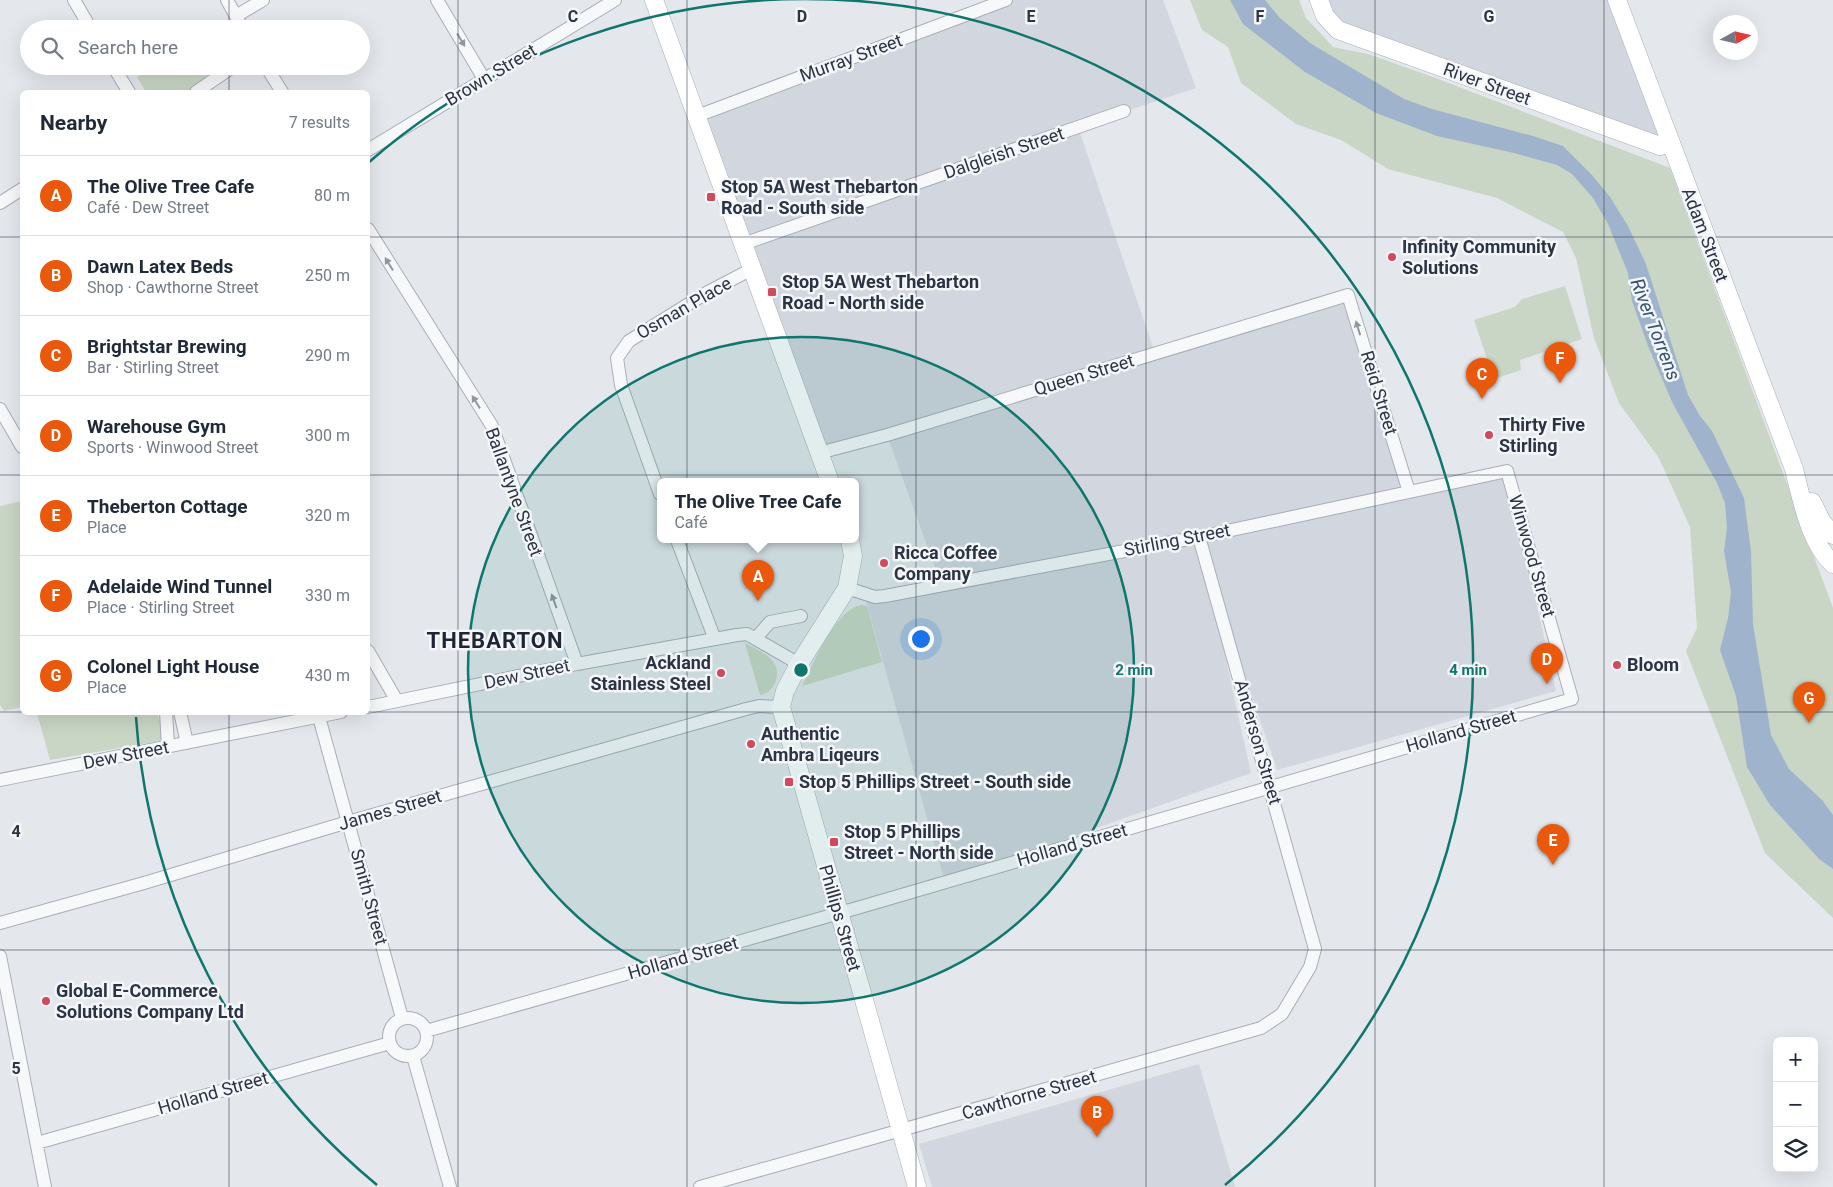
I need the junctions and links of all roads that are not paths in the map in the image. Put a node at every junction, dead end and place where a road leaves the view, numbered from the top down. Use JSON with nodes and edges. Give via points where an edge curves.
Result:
{"nodes":[{"id":1,"x":74,"y":0,"type":"edge"},
{"id":2,"x":227,"y":0,"type":"edge"},
{"id":3,"x":263,"y":0,"type":"edge"},
{"id":4,"x":437,"y":0,"type":"edge"},
{"id":5,"x":615,"y":0,"type":"edge"},
{"id":6,"x":654,"y":0,"type":"edge"},
{"id":7,"x":1006,"y":0,"type":"edge"},
{"id":8,"x":1319,"y":0,"type":"edge"},
{"id":9,"x":1618,"y":0,"type":"edge"},
{"id":10,"x":236,"y":16,"type":"junction"},
{"id":11,"x":86,"y":20,"type":"edge"},
{"id":12,"x":238,"y":20,"type":"edge"},
{"id":13,"x":119,"y":75,"type":"edge"},
{"id":14,"x":221,"y":75,"type":"edge"},
{"id":15,"x":272,"y":75,"type":"edge"},
{"id":16,"x":484,"y":80,"type":"junction"},
{"id":17,"x":128,"y":90,"type":"edge"},
{"id":18,"x":199,"y":90,"type":"edge"},
{"id":19,"x":281,"y":90,"type":"edge"},
{"id":20,"x":1124,"y":111,"type":"dead end"},
{"id":21,"x":697,"y":116,"type":"junction"},
{"id":22,"x":1671,"y":143,"type":"junction"},
{"id":23,"x":370,"y":149,"type":"edge"},
{"id":24,"x":20,"y":190,"type":"edge"},
{"id":25,"x":0,"y":203,"type":"edge"},
{"id":26,"x":370,"y":232,"type":"edge"},
{"id":27,"x":743,"y":244,"type":"junction"},
{"id":28,"x":752,"y":269,"type":"junction"},
{"id":29,"x":1348,"y":295,"type":"joint"},
{"id":30,"x":0,"y":411,"type":"edge"},
{"id":31,"x":20,"y":444,"type":"edge"},
{"id":32,"x":819,"y":453,"type":"junction"},
{"id":33,"x":1794,"y":469,"type":"junction"},
{"id":34,"x":1507,"y":471,"type":"joint"},
{"id":35,"x":828,"y":478,"type":"edge"},
{"id":36,"x":657,"y":486,"type":"edge"},
{"id":37,"x":1409,"y":492,"type":"junction"},
{"id":38,"x":1833,"y":535,"type":"edge"},
{"id":39,"x":1199,"y":537,"type":"junction"},
{"id":40,"x":678,"y":543,"type":"edge"},
{"id":41,"x":851,"y":543,"type":"edge"},
{"id":42,"x":1833,"y":564,"type":"edge"},
{"id":43,"x":847,"y":588,"type":"junction"},
{"id":44,"x":802,"y":616,"type":"dead end"},
{"id":45,"x":714,"y":637,"type":"junction"},
{"id":46,"x":756,"y":638,"type":"junction"},
{"id":47,"x":370,"y":654,"type":"edge"},
{"id":48,"x":577,"y":664,"type":"junction"},
{"id":49,"x":799,"y":664,"type":"junction"},
{"id":50,"x":1572,"y":699,"type":"joint"},
{"id":51,"x":397,"y":701,"type":"junction"},
{"id":52,"x":370,"y":707,"type":"edge"},
{"id":53,"x":781,"y":707,"type":"junction"},
{"id":54,"x":166,"y":715,"type":"edge"},
{"id":55,"x":181,"y":715,"type":"edge"},
{"id":56,"x":328,"y":715,"type":"edge"},
{"id":57,"x":319,"y":717,"type":"junction"},
{"id":58,"x":187,"y":743,"type":"junction"},
{"id":59,"x":168,"y":746,"type":"junction"},
{"id":60,"x":0,"y":780,"type":"edge"},
{"id":61,"x":1271,"y":787,"type":"junction"},
{"id":62,"x":348,"y":822,"type":"junction"},
{"id":63,"x":839,"y":914,"type":"junction"},
{"id":64,"x":0,"y":923,"type":"edge"},
{"id":65,"x":1315,"y":949,"type":"joint"},
{"id":66,"x":0,"y":956,"type":"edge"},
{"id":67,"x":402,"y":1018,"type":"junction"},
{"id":68,"x":426,"y":1031,"type":"junction"},
{"id":69,"x":390,"y":1043,"type":"junction"},
{"id":70,"x":413,"y":1056,"type":"junction"},
{"id":71,"x":901,"y":1131,"type":"junction"},
{"id":72,"x":37,"y":1143,"type":"junction"},
{"id":73,"x":43,"y":1187,"type":"edge"},
{"id":74,"x":450,"y":1187,"type":"edge"},
{"id":75,"x":700,"y":1187,"type":"edge"},
{"id":76,"x":917,"y":1187,"type":"edge"}],
"edges":[{"from":1,"to":11,"type":"street"},
{"from":2,"to":10,"type":"street"},
{"from":3,"to":10,"type":"street"},
{"from":4,"to":16,"type":"street","one_way":true},
{"from":5,"to":16,"type":"street","name":"Brown Street"},
{"from":6,"to":21,"type":"street"},
{"from":7,"to":21,"type":"street","name":"Murray Street"},
{"from":8,"to":22,"type":"street","name":"River Street","via":[[1325,16],[1338,30],[1660,146]]},
{"from":9,"to":22,"type":"street","name":"Adam Street"},
{"from":10,"to":12,"type":"street"},
{"from":13,"to":17,"type":"street"},
{"from":14,"to":18,"type":"street"},
{"from":15,"to":19,"type":"street"},
{"from":16,"to":23,"type":"street","name":"Brown Street"},
{"from":20,"to":27,"type":"street","name":"Dalgleish Street"},
{"from":21,"to":27,"type":"street"},
{"from":22,"to":33,"type":"street","name":"Adam Street"},
{"from":24,"to":25,"type":"street"},
{"from":48,"to":26,"type":"street","name":"Ballantyne Street","one_way":true,"via":[[492,426]]},
{"from":27,"to":28,"type":"street"},
{"from":28,"to":32,"type":"street"},
{"from":28,"to":36,"type":"street","name":"Osman Place","via":[[629,341],[617,358],[621,386]]},
{"from":29,"to":32,"type":"street","name":"Queen Street"},
{"from":37,"to":29,"type":"street","name":"Reid Street","one_way":true},
{"from":30,"to":31,"type":"street"},
{"from":32,"to":35,"type":"street"},
{"from":33,"to":38,"type":"street","name":"Adam Street","via":[[1822,522]]},
{"from":33,"to":42,"type":"street","name":"Adam Street","via":[[1802,504],[1820,546]]},
{"from":34,"to":37,"type":"street","name":"Stirling Street"},
{"from":34,"to":50,"type":"street","name":"Winwood Street"},
{"from":37,"to":39,"type":"street","name":"Stirling Street"},
{"from":39,"to":43,"type":"street","name":"Stirling Street","via":[[885,596],[875,597]]},
{"from":39,"to":61,"type":"street","name":"Anderson Street"},
{"from":40,"to":45,"type":"street"},
{"from":41,"to":43,"type":"street","via":[[852,571]]},
{"from":43,"to":49,"type":"street"},
{"from":44,"to":46,"type":"street","via":[[770,622]]},
{"from":45,"to":46,"type":"street","name":"Dew Street","via":[[747,634]]},
{"from":45,"to":48,"type":"street","name":"Dew Street"},
{"from":46,"to":49,"type":"street","name":"Dew Street"},
{"from":47,"to":51,"type":"street"},
{"from":48,"to":51,"type":"street","name":"Dew Street"},
{"from":49,"to":53,"type":"street"},
{"from":50,"to":61,"type":"street","name":"Holland Street"},
{"from":51,"to":52,"type":"street","name":"Dew Street"},
{"from":53,"to":62,"type":"street","name":"James Street","via":[[759,706]]},
{"from":53,"to":63,"type":"street","name":"Phillips Street"},
{"from":54,"to":59,"type":"street"},
{"from":55,"to":58,"type":"street"},
{"from":56,"to":57,"type":"street","name":"Dew Street"},
{"from":57,"to":58,"type":"street","name":"Dew Street"},
{"from":57,"to":62,"type":"street","name":"Smith Street"},
{"from":58,"to":59,"type":"street","name":"Dew Street"},
{"from":59,"to":60,"type":"street","name":"Dew Street"},
{"from":61,"to":63,"type":"street","name":"Holland Street"},
{"from":61,"to":65,"type":"street","name":"Anderson Street"},
{"from":62,"to":64,"type":"street","name":"James Street","via":[[144,884]]},
{"from":62,"to":67,"type":"street","name":"Smith Street"},
{"from":63,"to":68,"type":"street","name":"Holland Street"},
{"from":63,"to":71,"type":"street","name":"Phillips Street"},
{"from":65,"to":71,"type":"street","name":"Cawthorne Street","via":[[1310,966],[1282,1014],[1261,1028]]},
{"from":66,"to":72,"type":"street"},
{"from":67,"to":68,"type":"street","via":[[421,1022]]},
{"from":67,"to":69,"type":"street","via":[[391,1028]]},
{"from":68,"to":70,"type":"street","via":[[427,1041],[422,1051]]},
{"from":69,"to":70,"type":"street","via":[[403,1056]]},
{"from":69,"to":72,"type":"street","name":"Holland Street"},
{"from":70,"to":74,"type":"street"},
{"from":71,"to":75,"type":"street","name":"Cawthorne Street"},
{"from":71,"to":76,"type":"street","name":"Phillips Street"},
{"from":72,"to":73,"type":"street"}]}
